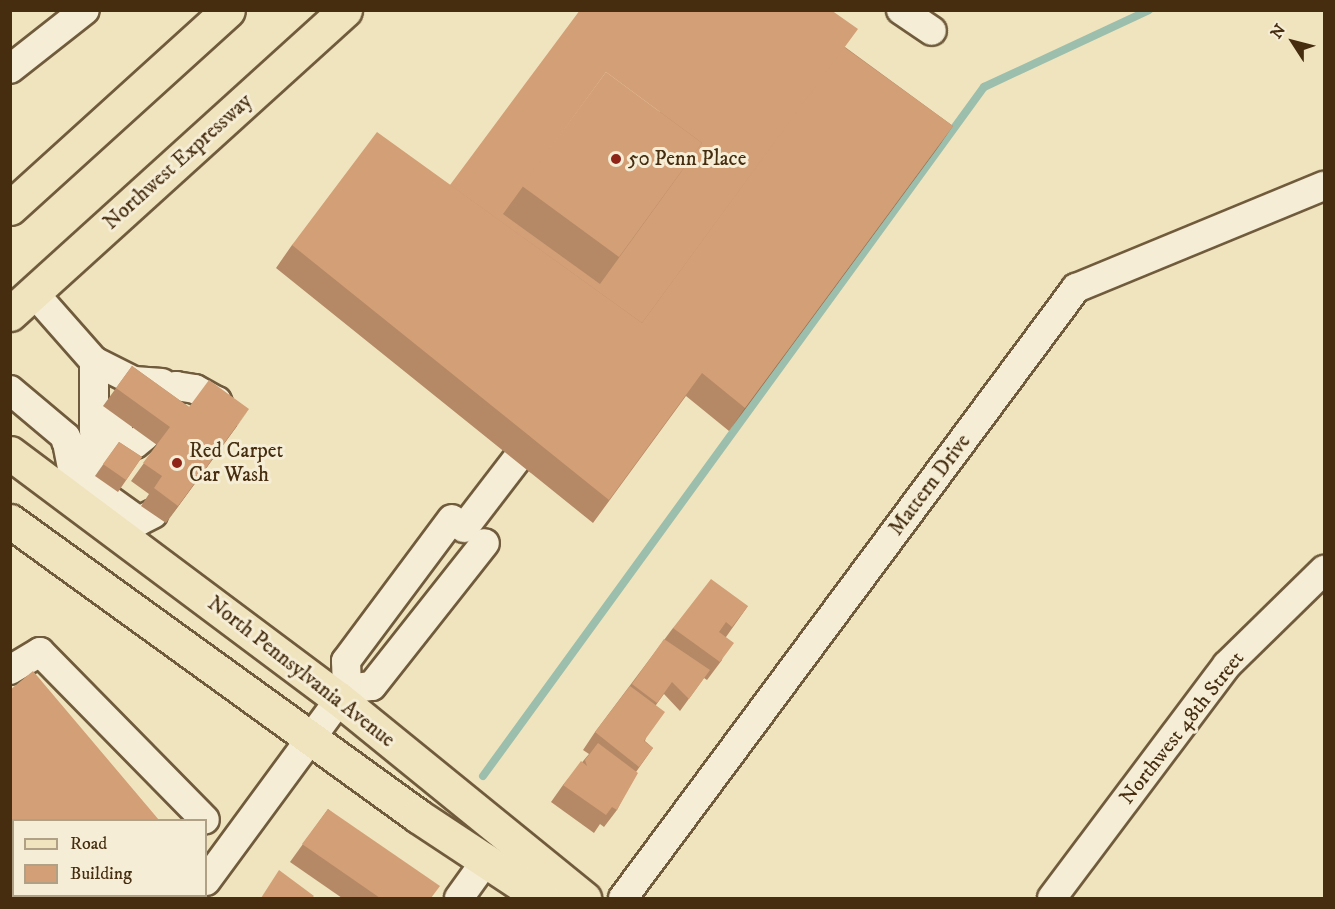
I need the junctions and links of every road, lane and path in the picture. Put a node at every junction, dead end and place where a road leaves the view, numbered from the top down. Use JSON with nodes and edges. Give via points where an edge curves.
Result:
{"nodes":[{"id":1,"x":86,"y":10,"type":"edge"},
{"id":2,"x":228,"y":10,"type":"edge"},
{"id":3,"x":345,"y":10,"type":"edge"},
{"id":4,"x":902,"y":10,"type":"edge"},
{"id":5,"x":932,"y":31,"type":"dead end"},
{"id":6,"x":10,"y":69,"type":"edge"},
{"id":7,"x":1324,"y":186,"type":"edge"},
{"id":8,"x":10,"y":208,"type":"edge"},
{"id":9,"x":22,"y":304,"type":"edge"},
{"id":10,"x":94,"y":361,"type":"junction"},
{"id":11,"x":10,"y":390,"type":"edge"},
{"id":12,"x":556,"y":408,"type":"edge"},
{"id":13,"x":223,"y":416,"type":"edge"},
{"id":14,"x":138,"y":424,"type":"junction"},
{"id":15,"x":66,"y":441,"type":"junction"},
{"id":16,"x":10,"y":453,"type":"edge"},
{"id":17,"x":10,"y":520,"type":"edge"},
{"id":18,"x":467,"y":530,"type":"junction"},
{"id":19,"x":1324,"y":570,"type":"edge"},
{"id":20,"x":10,"y":670,"type":"edge"},
{"id":21,"x":343,"y":694,"type":"junction"},
{"id":22,"x":312,"y":736,"type":"junction"},
{"id":23,"x":203,"y":819,"type":"edge"},
{"id":24,"x":207,"y":823,"type":"edge"},
{"id":25,"x":231,"y":847,"type":"junction"},
{"id":26,"x":487,"y":860,"type":"junction"},
{"id":27,"x":207,"y":880,"type":"edge"},
{"id":28,"x":459,"y":898,"type":"edge"},
{"id":29,"x":542,"y":898,"type":"edge"},
{"id":30,"x":584,"y":898,"type":"edge"},
{"id":31,"x":623,"y":898,"type":"edge"},
{"id":32,"x":1052,"y":898,"type":"edge"}],
"edges":[{"from":1,"to":6,"type":"street"},
{"from":2,"to":8,"type":"main road"},
{"from":3,"to":9,"type":"main road","name":"Northwest Expressway"},
{"from":4,"to":5,"type":"street"},
{"from":7,"to":31,"type":"street","name":"Mattern Drive","via":[[1076,288]]},
{"from":9,"to":10,"type":"street"},
{"from":10,"to":14,"type":"street","via":[[134,381]]},
{"from":10,"to":14,"type":"street","via":[[94,430]]},
{"from":11,"to":15,"type":"street","via":[[59,427]]},
{"from":12,"to":18,"type":"street"},
{"from":13,"to":14,"type":"street","via":[[217,401]]},
{"from":14,"to":15,"type":"street"},
{"from":14,"to":15,"type":"street","via":[[140,513],[74,474]]},
{"from":16,"to":21,"type":"main road","name":"North Pennsylvania Avenue"},
{"from":17,"to":22,"type":"main road","name":"North Pennsylvania Avenue"},
{"from":18,"to":21,"type":"street","via":[[346,661]]},
{"from":18,"to":21,"type":"street","via":[[372,686]]},
{"from":19,"to":32,"type":"street","name":"Northwest 48th Street","via":[[1227,665]]},
{"from":20,"to":23,"type":"street","via":[[40,652]]},
{"from":21,"to":22,"type":"street"},
{"from":21,"to":30,"type":"main road","name":"North Pennsylvania Avenue"},
{"from":22,"to":25,"type":"street"},
{"from":22,"to":26,"type":"main road","name":"North Pennsylvania Avenue"},
{"from":24,"to":25,"type":"street"},
{"from":25,"to":27,"type":"street"},
{"from":26,"to":28,"type":"street"},
{"from":26,"to":29,"type":"main road","name":"North Pennsylvania Avenue"}]}
